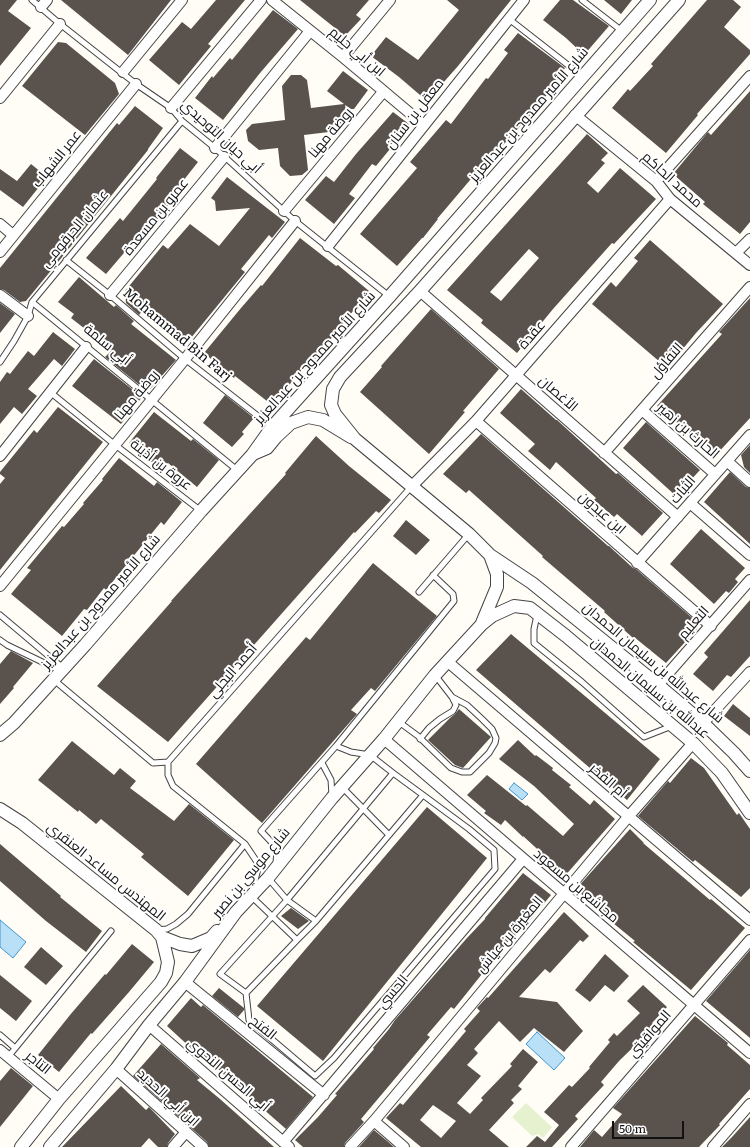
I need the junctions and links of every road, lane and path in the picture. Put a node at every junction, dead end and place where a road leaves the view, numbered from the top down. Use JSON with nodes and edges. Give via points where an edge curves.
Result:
{"nodes":[{"id":1,"x":32,"y":0,"type":"edge"},
{"id":2,"x":182,"y":0,"type":"edge"},
{"id":3,"x":261,"y":0,"type":"edge"},
{"id":4,"x":272,"y":0,"type":"edge"},
{"id":5,"x":390,"y":0,"type":"edge"},
{"id":6,"x":524,"y":0,"type":"edge"},
{"id":7,"x":582,"y":0,"type":"edge"},
{"id":8,"x":650,"y":0,"type":"edge"},
{"id":9,"x":679,"y":0,"type":"edge"},
{"id":10,"x":44,"y":4,"type":"edge"},
{"id":11,"x":509,"y":19,"type":"junction"},
{"id":12,"x":60,"y":24,"type":"junction"},
{"id":13,"x":310,"y":31,"type":"junction"},
{"id":14,"x":622,"y":31,"type":"junction"},
{"id":15,"x":343,"y":57,"type":"junction"},
{"id":16,"x":123,"y":72,"type":"junction"},
{"id":17,"x":583,"y":76,"type":"junction"},
{"id":18,"x":750,"y":76,"type":"edge"},
{"id":19,"x":136,"y":84,"type":"junction"},
{"id":20,"x":383,"y":92,"type":"junction"},
{"id":21,"x":0,"y":98,"type":"edge"},
{"id":22,"x":171,"y":108,"type":"junction"},
{"id":23,"x":575,"y":115,"type":"junction"},
{"id":24,"x":182,"y":121,"type":"junction"},
{"id":25,"x":424,"y":125,"type":"junction"},
{"id":26,"x":215,"y":148,"type":"junction"},
{"id":27,"x":224,"y":157,"type":"junction"},
{"id":28,"x":656,"y":181,"type":"junction"},
{"id":29,"x":670,"y":199,"type":"junction"},
{"id":30,"x":284,"y":210,"type":"junction"},
{"id":31,"x":295,"y":220,"type":"junction"},
{"id":32,"x":0,"y":224,"type":"edge"},
{"id":33,"x":13,"y":235,"type":"junction"},
{"id":34,"x":750,"y":239,"type":"edge"},
{"id":35,"x":328,"y":246,"type":"junction"},
{"id":36,"x":0,"y":252,"type":"edge"},
{"id":37,"x":736,"y":253,"type":"junction"},
{"id":38,"x":66,"y":260,"type":"junction"},
{"id":39,"x":750,"y":265,"type":"edge"},
{"id":40,"x":750,"y":287,"type":"edge"},
{"id":41,"x":420,"y":291,"type":"junction"},
{"id":42,"x":0,"y":295,"type":"edge"},
{"id":43,"x":110,"y":295,"type":"junction"},
{"id":44,"x":390,"y":296,"type":"junction"},
{"id":45,"x":32,"y":302,"type":"junction"},
{"id":46,"x":28,"y":316,"type":"junction"},
{"id":47,"x":86,"y":347,"type":"junction"},
{"id":48,"x":185,"y":359,"type":"junction"},
{"id":49,"x":0,"y":362,"type":"edge"},
{"id":50,"x":515,"y":375,"type":"junction"},
{"id":51,"x":50,"y":392,"type":"junction"},
{"id":52,"x":152,"y":400,"type":"junction"},
{"id":53,"x":642,"y":410,"type":"junction"},
{"id":54,"x":476,"y":421,"type":"junction"},
{"id":55,"x":272,"y":427,"type":"junction"},
{"id":56,"x":750,"y":435,"type":"edge"},
{"id":57,"x":355,"y":439,"type":"junction"},
{"id":58,"x":114,"y":444,"type":"junction"},
{"id":59,"x":604,"y":453,"type":"junction"},
{"id":60,"x":252,"y":455,"type":"junction"},
{"id":61,"x":0,"y":456,"type":"edge"},
{"id":62,"x":727,"y":462,"type":"junction"},
{"id":63,"x":238,"y":470,"type":"junction"},
{"id":64,"x":715,"y":474,"type":"junction"},
{"id":65,"x":750,"y":482,"type":"edge"},
{"id":66,"x":411,"y":487,"type":"junction"},
{"id":67,"x":690,"y":504,"type":"junction"},
{"id":68,"x":201,"y":511,"type":"junction"},
{"id":69,"x":678,"y":517,"type":"junction"},
{"id":70,"x":469,"y":534,"type":"junction"},
{"id":71,"x":490,"y":555,"type":"junction"},
{"id":72,"x":750,"y":555,"type":"edge"},
{"id":73,"x":638,"y":563,"type":"junction"},
{"id":74,"x":433,"y":576,"type":"junction"},
{"id":75,"x":750,"y":580,"type":"edge"},
{"id":76,"x":0,"y":586,"type":"edge"},
{"id":77,"x":418,"y":592,"type":"dead end"},
{"id":78,"x":537,"y":614,"type":"junction"},
{"id":79,"x":0,"y":615,"type":"edge"},
{"id":80,"x":482,"y":624,"type":"junction"},
{"id":81,"x":711,"y":626,"type":"junction"},
{"id":82,"x":0,"y":640,"type":"edge"},
{"id":83,"x":448,"y":662,"type":"junction"},
{"id":84,"x":750,"y":672,"type":"edge"},
{"id":85,"x":60,"y":673,"type":"junction"},
{"id":86,"x":435,"y":675,"type":"junction"},
{"id":87,"x":658,"y":685,"type":"junction"},
{"id":88,"x":452,"y":697,"type":"junction"},
{"id":89,"x":398,"y":721,"type":"junction"},
{"id":90,"x":14,"y":723,"type":"junction"},
{"id":91,"x":703,"y":723,"type":"junction"},
{"id":92,"x":673,"y":726,"type":"junction"},
{"id":93,"x":0,"y":735,"type":"edge"},
{"id":94,"x":420,"y":738,"type":"junction"},
{"id":95,"x":384,"y":739,"type":"junction"},
{"id":96,"x":693,"y":742,"type":"junction"},
{"id":97,"x":0,"y":743,"type":"edge"},
{"id":98,"x":336,"y":746,"type":"junction"},
{"id":99,"x":370,"y":755,"type":"junction"},
{"id":100,"x":168,"y":762,"type":"junction"},
{"id":101,"x":322,"y":763,"type":"junction"},
{"id":102,"x":749,"y":768,"type":"edge"},
{"id":103,"x":393,"y":772,"type":"junction"},
{"id":104,"x":342,"y":787,"type":"junction"},
{"id":105,"x":423,"y":795,"type":"junction"},
{"id":106,"x":332,"y":798,"type":"junction"},
{"id":107,"x":0,"y":801,"type":"edge"},
{"id":108,"x":364,"y":808,"type":"junction"},
{"id":109,"x":0,"y":809,"type":"edge"},
{"id":110,"x":750,"y":814,"type":"edge"},
{"id":111,"x":628,"y":817,"type":"junction"},
{"id":112,"x":22,"y":823,"type":"junction"},
{"id":113,"x":389,"y":835,"type":"junction"},
{"id":114,"x":245,"y":844,"type":"junction"},
{"id":115,"x":523,"y":859,"type":"junction"},
{"id":116,"x":276,"y":867,"type":"junction"},
{"id":117,"x":268,"y":878,"type":"junction"},
{"id":118,"x":564,"y":894,"type":"junction"},
{"id":119,"x":251,"y":896,"type":"junction"},
{"id":120,"x":287,"y":900,"type":"junction"},
{"id":121,"x":236,"y":912,"type":"junction"},
{"id":122,"x":272,"y":917,"type":"junction"},
{"id":123,"x":750,"y":920,"type":"edge"},
{"id":124,"x":316,"y":921,"type":"junction"},
{"id":125,"x":111,"y":931,"type":"dead end"},
{"id":126,"x":159,"y":933,"type":"junction"},
{"id":127,"x":298,"y":940,"type":"junction"},
{"id":128,"x":750,"y":940,"type":"edge"},
{"id":129,"x":185,"y":982,"type":"junction"},
{"id":130,"x":246,"y":994,"type":"junction"},
{"id":131,"x":695,"y":1005,"type":"junction"},
{"id":132,"x":149,"y":1025,"type":"junction"},
{"id":133,"x":0,"y":1035,"type":"edge"},
{"id":134,"x":15,"y":1048,"type":"junction"},
{"id":135,"x":4,"y":1053,"type":"edge"},
{"id":136,"x":750,"y":1053,"type":"edge"},
{"id":137,"x":116,"y":1069,"type":"junction"},
{"id":138,"x":324,"y":1095,"type":"junction"},
{"id":139,"x":59,"y":1099,"type":"junction"},
{"id":140,"x":750,"y":1104,"type":"edge"},
{"id":141,"x":374,"y":1121,"type":"junction"},
{"id":142,"x":186,"y":1132,"type":"junction"},
{"id":143,"x":286,"y":1145,"type":"edge"},
{"id":144,"x":21,"y":1147,"type":"edge"},
{"id":145,"x":50,"y":1147,"type":"edge"},
{"id":146,"x":173,"y":1147,"type":"edge"},
{"id":147,"x":202,"y":1147,"type":"edge"},
{"id":148,"x":350,"y":1147,"type":"edge"},
{"id":149,"x":404,"y":1147,"type":"edge"},
{"id":150,"x":571,"y":1147,"type":"edge"},
{"id":151,"x":713,"y":1147,"type":"edge"}],
"edges":[{"from":1,"to":10,"type":"lane","name":"أبي حيان التوحيدي"},
{"from":2,"to":16,"type":"street"},
{"from":3,"to":22,"type":"street"},
{"from":4,"to":13,"type":"street","name":"ابن أبي حليم"},
{"from":5,"to":15,"type":"street"},
{"from":6,"to":11,"type":"street","name":"معقل بن سنان"},
{"from":7,"to":14,"type":"lane"},
{"from":8,"to":14,"type":"street","name":"شارع الأمير ممدوح بن عبدالعزيز"},
{"from":9,"to":23,"type":"street"},
{"from":10,"to":12,"type":"lane","name":"أبي حيان التوحيدي"},
{"from":11,"to":17,"type":"lane"},
{"from":11,"to":25,"type":"street","name":"معقل بن سنان"},
{"from":12,"to":16,"type":"lane","name":"أبي حيان التوحيدي"},
{"from":12,"to":21,"type":"street"},
{"from":13,"to":15,"type":"street","name":"ابن أبي حليم"},
{"from":13,"to":26,"type":"street"},
{"from":14,"to":17,"type":"street","name":"شارع الأمير ممدوح بن عبدالعزيز"},
{"from":15,"to":20,"type":"street","name":"ابن أبي حليم"},
{"from":16,"to":19,"type":"lane","name":"أبي حيان التوحيدي"},
{"from":17,"to":44,"type":"street","name":"شارع الأمير ممدوح بن عبدالعزيز"},
{"from":18,"to":28,"type":"street"},
{"from":19,"to":22,"type":"lane","name":"أبي حيان التوحيدي"},
{"from":19,"to":33,"type":"street","name":"عمر الشهاب"},
{"from":20,"to":25,"type":"street","name":"ابن أبي حليم"},
{"from":20,"to":30,"type":"street","name":"روضة مهنا"},
{"from":22,"to":24,"type":"lane","name":"أبي حيان التوحيدي"},
{"from":23,"to":28,"type":"street","name":"محمد الحاكم"},
{"from":23,"to":41,"type":"street"},
{"from":24,"to":26,"type":"lane","name":"أبي حيان التوحيدي"},
{"from":24,"to":38,"type":"lane","name":"عثمان الحرقومي"},
{"from":25,"to":35,"type":"street","name":"معقل بن سنان"},
{"from":26,"to":27,"type":"lane","name":"أبي حيان التوحيدي"},
{"from":27,"to":30,"type":"lane","name":"أبي حيان التوحيدي"},
{"from":27,"to":43,"type":"street","name":"عمرو بن مسعدة"},
{"from":28,"to":29,"type":"street","name":"محمد الحاكم"},
{"from":29,"to":37,"type":"street","name":"محمد الحاكم"},
{"from":29,"to":50,"type":"street","name":"عقدة"},
{"from":30,"to":31,"type":"lane","name":"أبي حيان التوحيدي"},
{"from":31,"to":35,"type":"lane","name":"أبي حيان التوحيدي"},
{"from":31,"to":48,"type":"street","name":"روضة مهنا"},
{"from":32,"to":33,"type":"street"},
{"from":33,"to":36,"type":"street","name":"عمر الشهاب"},
{"from":34,"to":37,"type":"street"},
{"from":35,"to":44,"type":"lane","name":"أبي حيان التوحيدي"},
{"from":37,"to":39,"type":"street","name":"محمد الحاكم"},
{"from":38,"to":43,"type":"lane","name":"Mohammad Bin Farj"},
{"from":38,"to":45,"type":"lane","name":"عثمان الحرقومي"},
{"from":40,"to":53,"type":"street","name":"التفاؤل"},
{"from":41,"to":50,"type":"street","name":"الأغصان"},
{"from":41,"to":57,"type":"street","via":[[340,377],[333,390],[331,404],[335,414]]},
{"from":42,"to":46,"type":"street"},
{"from":43,"to":48,"type":"lane","name":"Mohammad Bin Farj"},
{"from":44,"to":55,"type":"street","name":"شارع الأمير ممدوح بن عبدالعزيز"},
{"from":45,"to":46,"type":"lane","name":"عثمان الحرقومي"},
{"from":45,"to":47,"type":"lane","name":"أبي سلمة"},
{"from":46,"to":49,"type":"lane","name":"عثمان الحرقومي"},
{"from":47,"to":51,"type":"street"},
{"from":47,"to":52,"type":"lane","name":"أبي سلمة"},
{"from":48,"to":52,"type":"street","name":"روضة مهنا"},
{"from":48,"to":55,"type":"lane","name":"Mohammad Bin Farj"},
{"from":50,"to":54,"type":"street","name":"عقدة"},
{"from":50,"to":59,"type":"street","name":"الأغصان"},
{"from":51,"to":58,"type":"lane","name":"عروة بن أذينة"},
{"from":51,"to":61,"type":"street"},
{"from":52,"to":58,"type":"street","name":"روضة مهنا"},
{"from":52,"to":63,"type":"lane","name":"أبي سلمة"},
{"from":53,"to":59,"type":"street","name":"التفاؤل"},
{"from":53,"to":64,"type":"street","name":"الحارث بن زهير"},
{"from":54,"to":66,"type":"street","name":"عقدة"},
{"from":54,"to":73,"type":"street","name":"ابن عبدون"},
{"from":55,"to":60,"type":"street","name":"شارع الأمير ممدوح بن عبدالعزيز"},
{"from":56,"to":62,"type":"street","name":"الثبات"},
{"from":57,"to":60,"type":"street","via":[[323,420],[308,417],[291,423],[267,448]]},
{"from":57,"to":66,"type":"street"},
{"from":58,"to":68,"type":"lane","name":"عروة بن أذينة"},
{"from":58,"to":76,"type":"street","name":"روضة مهنا"},
{"from":59,"to":69,"type":"street","name":"الأغصان"},
{"from":60,"to":63,"type":"street","name":"شارع الأمير ممدوح بن عبدالعزيز"},
{"from":62,"to":64,"type":"street","name":"الثبات"},
{"from":62,"to":65,"type":"street","name":"الحارث بن زهير"},
{"from":63,"to":68,"type":"street","name":"شارع الأمير ممدوح بن عبدالعزيز"},
{"from":64,"to":67,"type":"street","name":"الثبات"},
{"from":66,"to":70,"type":"street"},
{"from":66,"to":100,"type":"lane","name":"أحمد البجلي"},
{"from":67,"to":69,"type":"street","name":"الثبات"},
{"from":67,"to":72,"type":"street"},
{"from":68,"to":85,"type":"street","name":"شارع الأمير ممدوح بن عبدالعزيز"},
{"from":69,"to":73,"type":"street","name":"الثبات"},
{"from":70,"to":71,"type":"street"},
{"from":70,"to":74,"type":"lane"},
{"from":71,"to":80,"type":"street","via":[[497,574],[497,587]]},
{"from":71,"to":87,"type":"street","name":"شارع عبدالله بن سليمان الحمدان","via":[[532,583]]},
{"from":73,"to":81,"type":"street","name":"ابن عبدون"},
{"from":74,"to":77,"type":"lane"},
{"from":74,"to":98,"type":"lane","via":[[453,594],[454,600]]},
{"from":75,"to":81,"type":"street","name":"التعليم"},
{"from":78,"to":80,"type":"street","name":"عبدالله بن سليمان الحمدان","via":[[530,608],[514,606],[492,616]]},
{"from":78,"to":92,"type":"street","name":"عبدالله بن سليمان الحمدان"},
{"from":78,"to":92,"type":"lane","via":[[534,643],[644,737]]},
{"from":79,"to":85,"type":"lane"},
{"from":80,"to":83,"type":"street","name":"شارع موسي بن نصير"},
{"from":81,"to":87,"type":"street","name":"التعليم"},
{"from":82,"to":85,"type":"lane"},
{"from":83,"to":86,"type":"street","name":"شارع موسي بن نصير"},
{"from":83,"to":111,"type":"street","name":"أم الفخر"},
{"from":84,"to":91,"type":"street"},
{"from":85,"to":90,"type":"street","name":"شارع الأمير ممدوح بن عبدالعزيز"},
{"from":85,"to":100,"type":"lane","via":[[153,763]]},
{"from":86,"to":88,"type":"lane"},
{"from":86,"to":89,"type":"street","name":"شارع موسي بن نصير"},
{"from":87,"to":91,"type":"street","name":"شارع عبدالله بن سليمان الحمدان"},
{"from":88,"to":94,"type":"lane","via":[[456,705],[453,711],[429,728]]},
{"from":88,"to":94,"type":"lane","via":[[467,705],[495,734],[495,744],[488,753],[470,772],[462,772],[451,768]]},
{"from":89,"to":94,"type":"lane"},
{"from":89,"to":95,"type":"street","name":"شارع موسي بن نصير"},
{"from":90,"to":93,"type":"street","name":"شارع الأمير ممدوح بن عبدالعزيز"},
{"from":90,"to":97,"type":"street"},
{"from":91,"to":102,"type":"street","name":"شارع عبدالله بن سليمان الحمدان"},
{"from":92,"to":96,"type":"street","name":"عبدالله بن سليمان الحمدان"},
{"from":95,"to":99,"type":"street","name":"شارع موسي بن نصير"},
{"from":95,"to":115,"type":"street","name":"مجاشع بن مسعود"},
{"from":96,"to":110,"type":"street","name":"عبدالله بن سليمان الحمدان","via":[[722,773]]},
{"from":96,"to":111,"type":"street","name":"المغيرة بن عياش"},
{"from":98,"to":99,"type":"lane"},
{"from":98,"to":101,"type":"lane"},
{"from":99,"to":103,"type":"lane"},
{"from":99,"to":104,"type":"street","name":"شارع موسي بن نصير"},
{"from":100,"to":114,"type":"lane","via":[[168,775],[173,786]]},
{"from":101,"to":106,"type":"lane","via":[[331,780]]},
{"from":101,"to":116,"type":"lane","via":[[261,831],[277,848]]},
{"from":103,"to":105,"type":"lane"},
{"from":103,"to":108,"type":"lane"},
{"from":104,"to":106,"type":"street","name":"شارع موسي بن نصير"},
{"from":104,"to":108,"type":"lane"},
{"from":105,"to":113,"type":"lane"},
{"from":105,"to":130,"type":"lane","via":[[494,850],[495,869],[334,1058],[315,1076],[249,1020]]},
{"from":106,"to":116,"type":"street","name":"شارع موسي بن نصير"},
{"from":107,"to":112,"type":"street"},
{"from":108,"to":113,"type":"lane"},
{"from":108,"to":120,"type":"lane"},
{"from":109,"to":112,"type":"street","name":"المهندس مساعد العنقري"},
{"from":111,"to":118,"type":"street","name":"المغيرة بن عياش"},
{"from":111,"to":123,"type":"street","name":"أم الفخر"},
{"from":112,"to":126,"type":"street","name":"المهندس مساعد العنقري"},
{"from":113,"to":124,"type":"lane"},
{"from":114,"to":119,"type":"lane","via":[[259,865]]},
{"from":114,"to":126,"type":"lane","via":[[188,914]]},
{"from":115,"to":118,"type":"street","name":"مجاشع بن مسعود"},
{"from":115,"to":138,"type":"street","name":"الحسي"},
{"from":116,"to":117,"type":"street","name":"شارع موسي بن نصير"},
{"from":117,"to":119,"type":"street","name":"شارع موسي بن نصير"},
{"from":117,"to":120,"type":"lane"},
{"from":118,"to":131,"type":"street","name":"مجاشع بن مسعود"},
{"from":118,"to":141,"type":"street","name":"المغيرة بن عياش"},
{"from":119,"to":121,"type":"street","name":"شارع موسي بن نصير"},
{"from":119,"to":122,"type":"lane"},
{"from":120,"to":122,"type":"lane"},
{"from":120,"to":124,"type":"lane"},
{"from":121,"to":126,"type":"street","via":[[211,938],[200,944],[180,944]]},
{"from":121,"to":129,"type":"street","name":"شارع موسي بن نصير"},
{"from":122,"to":127,"type":"lane"},
{"from":122,"to":130,"type":"lane","via":[[220,974]]},
{"from":124,"to":127,"type":"lane"},
{"from":125,"to":134,"type":"lane"},
{"from":126,"to":139,"type":"street","name":"المهندس مساعد العنقري","via":[[168,962],[161,982]]},
{"from":127,"to":130,"type":"lane"},
{"from":128,"to":131,"type":"street","name":"المواقيتي"},
{"from":129,"to":132,"type":"street","name":"شارع موسي بن نصير"},
{"from":129,"to":138,"type":"street","name":"الفتح"},
{"from":131,"to":136,"type":"street","name":"مجاشع بن مسعود"},
{"from":131,"to":150,"type":"street","name":"المواقيتي"},
{"from":132,"to":137,"type":"street","name":"شارع موسي بن نصير"},
{"from":132,"to":143,"type":"street","name":"أبي الحسن النحوي"},
{"from":133,"to":134,"type":"lane"},
{"from":134,"to":135,"type":"lane"},
{"from":135,"to":139,"type":"street","name":"التاجر"},
{"from":137,"to":142,"type":"street","name":"ابن أبي الحديد"},
{"from":137,"to":145,"type":"street","name":"شارع موسي بن نصير"},
{"from":138,"to":143,"type":"street","name":"الحسي"},
{"from":139,"to":144,"type":"street"},
{"from":140,"to":151,"type":"street"},
{"from":141,"to":148,"type":"street","name":"المغيرة بن عياش"},
{"from":141,"to":149,"type":"street"},
{"from":142,"to":146,"type":"street"},
{"from":142,"to":147,"type":"street","name":"ابن أبي الحديد"}]}
